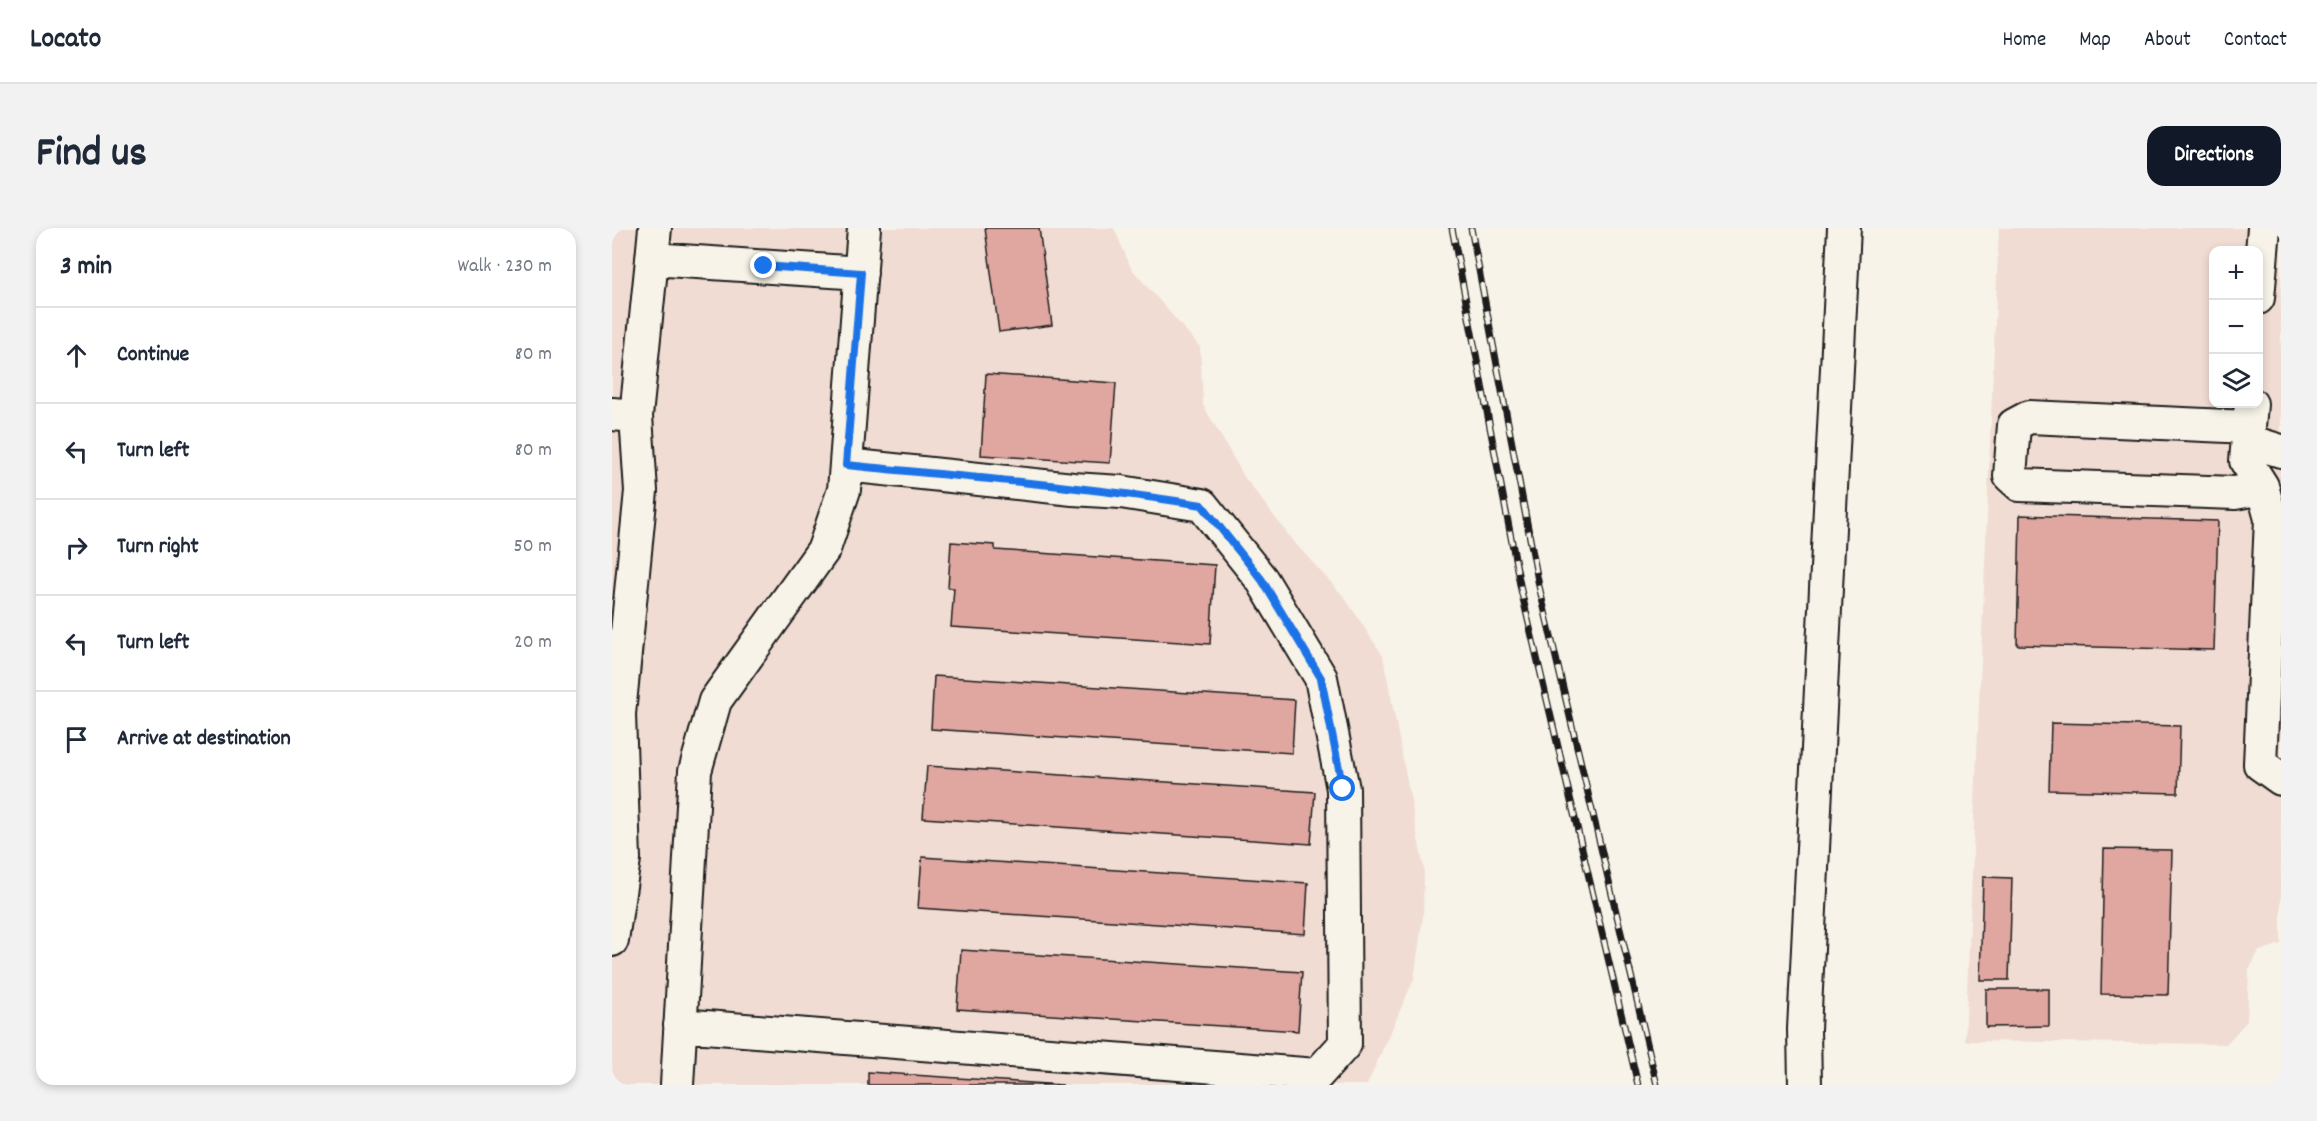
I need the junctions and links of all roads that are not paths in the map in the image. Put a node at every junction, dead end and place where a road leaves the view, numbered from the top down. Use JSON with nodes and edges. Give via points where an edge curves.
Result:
{"nodes":[{"id":1,"x":655,"y":228,"type":"edge"},
{"id":2,"x":864,"y":228,"type":"edge"},
{"id":3,"x":1844,"y":228,"type":"edge"},
{"id":4,"x":2264,"y":228,"type":"edge"},
{"id":5,"x":2263,"y":246,"type":"edge"},
{"id":6,"x":652,"y":260,"type":"junction"},
{"id":7,"x":861,"y":273,"type":"junction"},
{"id":8,"x":624,"y":415,"type":"edge"},
{"id":9,"x":2249,"y":424,"type":"edge"},
{"id":10,"x":2281,"y":451,"type":"edge"},
{"id":11,"x":846,"y":465,"type":"junction"},
{"id":12,"x":2262,"y":488,"type":"junction"},
{"id":13,"x":2271,"y":772,"type":"edge"},
{"id":14,"x":618,"y":843,"type":"edge"},
{"id":15,"x":612,"y":940,"type":"edge"},
{"id":16,"x":681,"y":1025,"type":"junction"},
{"id":17,"x":677,"y":1085,"type":"edge"},
{"id":18,"x":1805,"y":1085,"type":"edge"}],
"edges":[{"from":1,"to":6,"type":"street"},
{"from":2,"to":7,"type":"street"},
{"from":3,"to":18,"type":"street","via":[[1804,1029]]},
{"from":4,"to":5,"type":"street"},
{"from":6,"to":7,"type":"street"},
{"from":6,"to":8,"type":"street"},
{"from":7,"to":11,"type":"street"},
{"from":8,"to":14,"type":"street","via":[[641,491],[619,714]]},
{"from":9,"to":10,"type":"street"},
{"from":9,"to":12,"type":"street","via":[[2247,461]]},
{"from":9,"to":12,"type":"street","via":[[2029,417],[2014,425],[2010,476],[2020,485],[2235,493]]},
{"from":11,"to":16,"type":"street","via":[[844,490],[824,549],[715,701],[694,771]]},
{"from":11,"to":16,"type":"street","via":[[1122,492],[1202,505],[1262,580],[1321,678],[1343,789],[1345,1044],[1317,1075]]},
{"from":12,"to":13,"type":"street","via":[[2271,519]]},
{"from":14,"to":15,"type":"street","via":[[624,859]]},
{"from":16,"to":17,"type":"street"}]}
